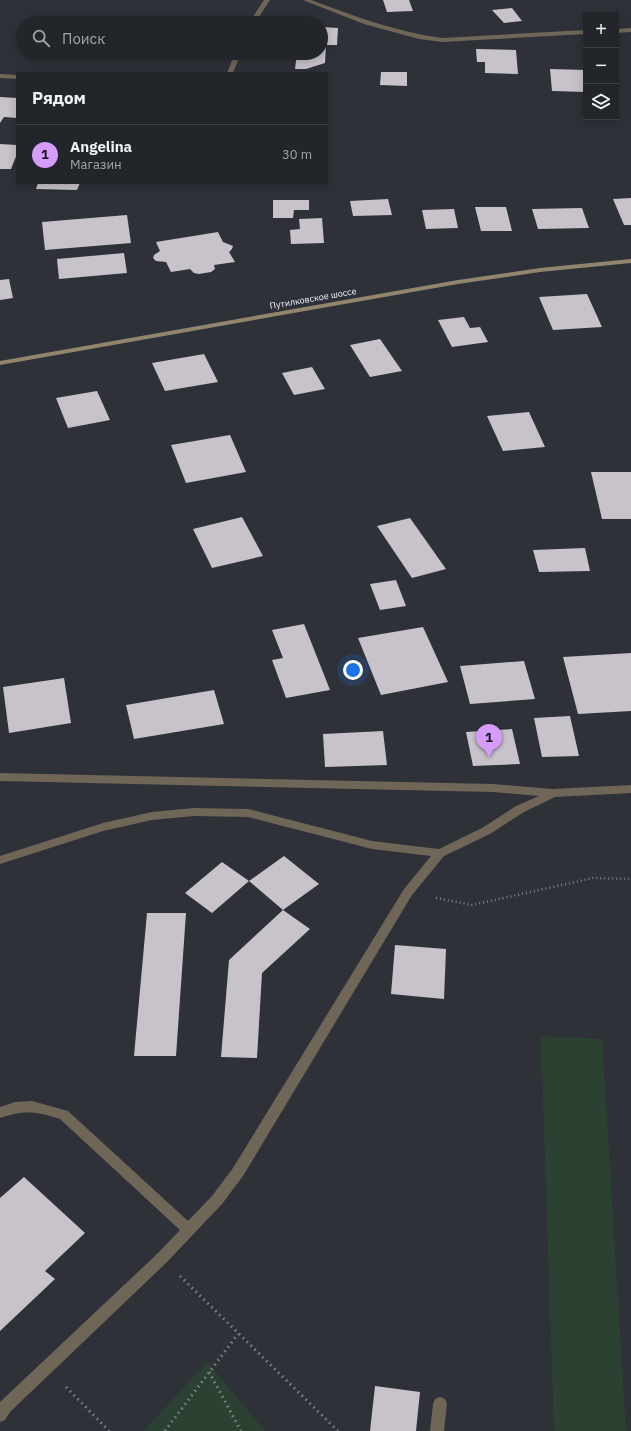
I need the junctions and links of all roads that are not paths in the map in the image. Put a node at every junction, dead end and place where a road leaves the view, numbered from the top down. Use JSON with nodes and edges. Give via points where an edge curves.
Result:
{"nodes":[{"id":1,"x":267,"y":0,"type":"edge"},
{"id":2,"x":306,"y":0,"type":"edge"},
{"id":3,"x":257,"y":16,"type":"edge"},
{"id":4,"x":631,"y":30,"type":"edge"},
{"id":5,"x":619,"y":31,"type":"edge"},
{"id":6,"x":583,"y":32,"type":"edge"},
{"id":7,"x":235,"y":60,"type":"edge"},
{"id":8,"x":230,"y":72,"type":"edge"},
{"id":9,"x":0,"y":76,"type":"edge"},
{"id":10,"x":16,"y":77,"type":"edge"},
{"id":11,"x":631,"y":261,"type":"edge"},
{"id":12,"x":0,"y":363,"type":"edge"},
{"id":13,"x":0,"y":777,"type":"edge"},
{"id":14,"x":631,"y":789,"type":"edge"},
{"id":15,"x":554,"y":793,"type":"junction"},
{"id":16,"x":440,"y":853,"type":"junction"},
{"id":17,"x":0,"y":860,"type":"edge"},
{"id":18,"x":0,"y":1112,"type":"edge"},
{"id":19,"x":189,"y":1230,"type":"junction"},
{"id":20,"x":440,"y":1404,"type":"dead end"},
{"id":21,"x":0,"y":1415,"type":"edge"},
{"id":22,"x":437,"y":1431,"type":"edge"}],
"edges":[{"from":1,"to":3,"type":"street"},
{"from":2,"to":6,"type":"street","via":[[366,23],[419,37],[442,40]]},
{"from":4,"to":5,"type":"street"},
{"from":7,"to":8,"type":"street"},
{"from":9,"to":10,"type":"street"},
{"from":11,"to":12,"type":"main road","name":"Путилковское шоссе","via":[[540,270],[458,282]]},
{"from":13,"to":15,"type":"street","via":[[493,788]]},
{"from":14,"to":15,"type":"street"},
{"from":15,"to":16,"type":"street"},
{"from":16,"to":17,"type":"street","via":[[372,845],[248,813],[194,812],[152,816],[103,827]]},
{"from":16,"to":19,"type":"street","via":[[408,892],[238,1172],[217,1200]]},
{"from":18,"to":19,"type":"street","via":[[22,1106],[44,1108],[64,1115]]},
{"from":19,"to":21,"type":"street","via":[[5,1407]]},
{"from":20,"to":22,"type":"street"}]}
